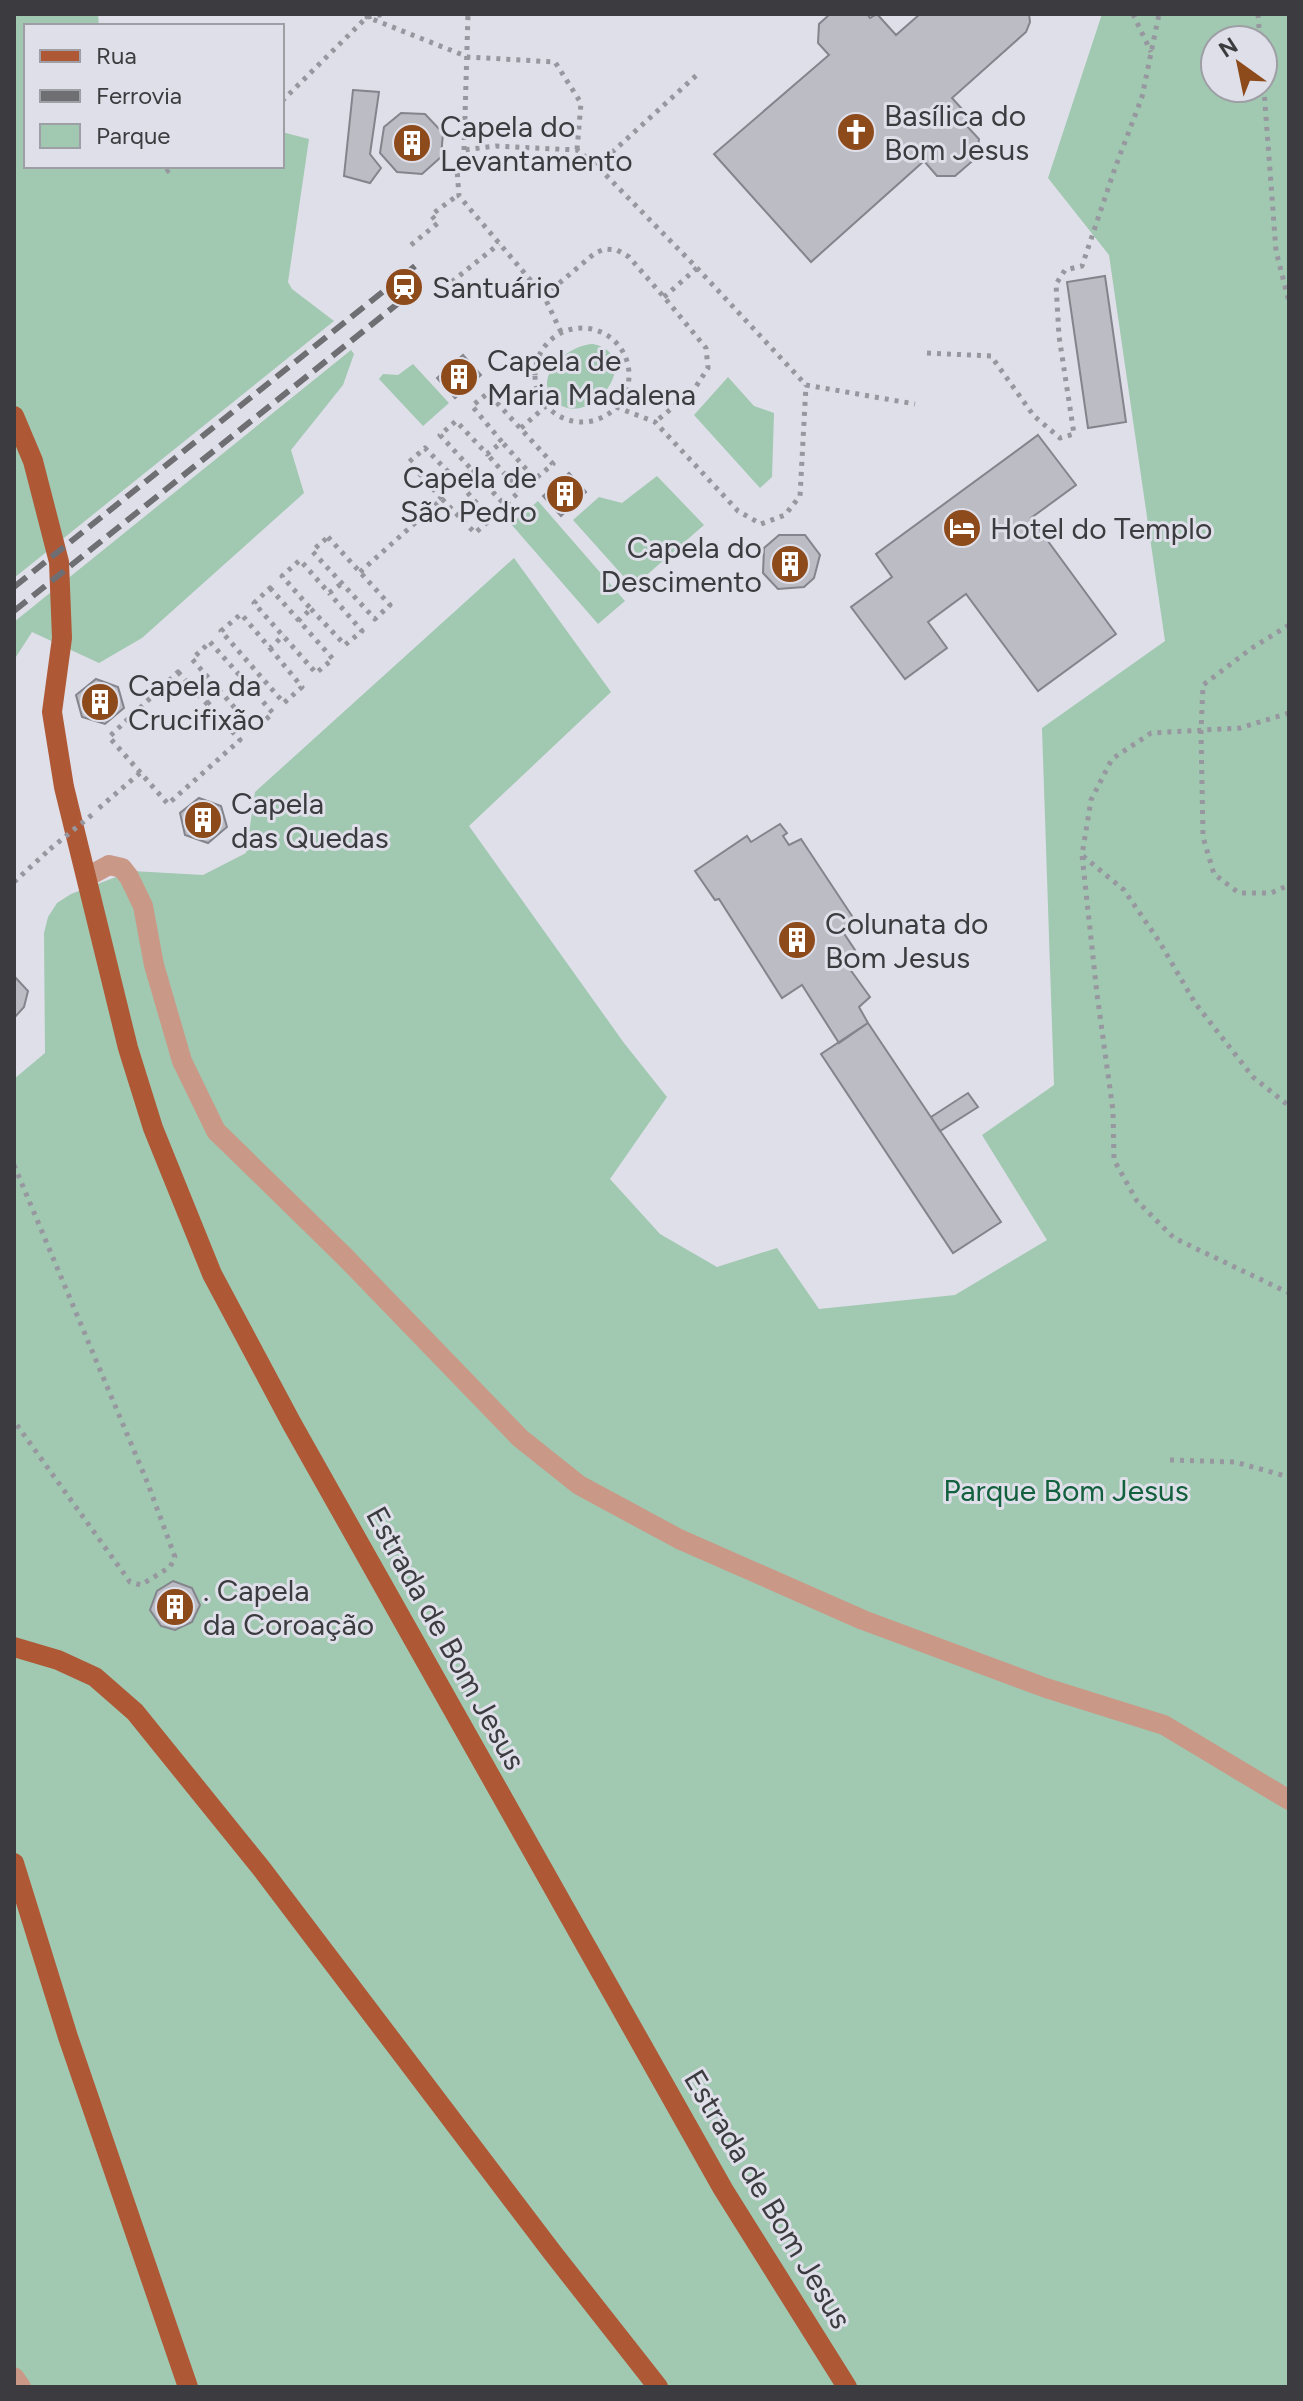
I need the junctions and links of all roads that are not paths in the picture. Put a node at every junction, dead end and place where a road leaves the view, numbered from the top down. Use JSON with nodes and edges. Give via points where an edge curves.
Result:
{"nodes":[{"id":1,"x":14,"y":416,"type":"edge"},
{"id":2,"x":87,"y":877,"type":"junction"},
{"id":3,"x":14,"y":1647,"type":"edge"},
{"id":4,"x":1289,"y":1800,"type":"edge"},
{"id":5,"x":14,"y":1863,"type":"edge"},
{"id":6,"x":14,"y":2377,"type":"edge"},
{"id":7,"x":21,"y":2387,"type":"edge"},
{"id":8,"x":188,"y":2387,"type":"edge"},
{"id":9,"x":658,"y":2387,"type":"edge"},
{"id":10,"x":847,"y":2387,"type":"edge"}],
"edges":[{"from":1,"to":2,"type":"main road","name":"Estrada de Bom Jesus","via":[[33,461],[59,562],[62,638],[52,712]]},
{"from":2,"to":4,"type":"street","via":[[109,865],[122,868],[129,877],[143,906],[182,1061],[216,1131],[520,1438],[579,1485],[679,1539],[863,1620],[1164,1725]]},
{"from":2,"to":10,"type":"main road","name":"Estrada de Bom Jesus","via":[[149,1115],[212,1274],[723,2189]]},
{"from":3,"to":9,"type":"main road","via":[[95,1677],[135,1712],[261,1868]]},
{"from":5,"to":8,"type":"main road"},
{"from":6,"to":7,"type":"street"}]}
